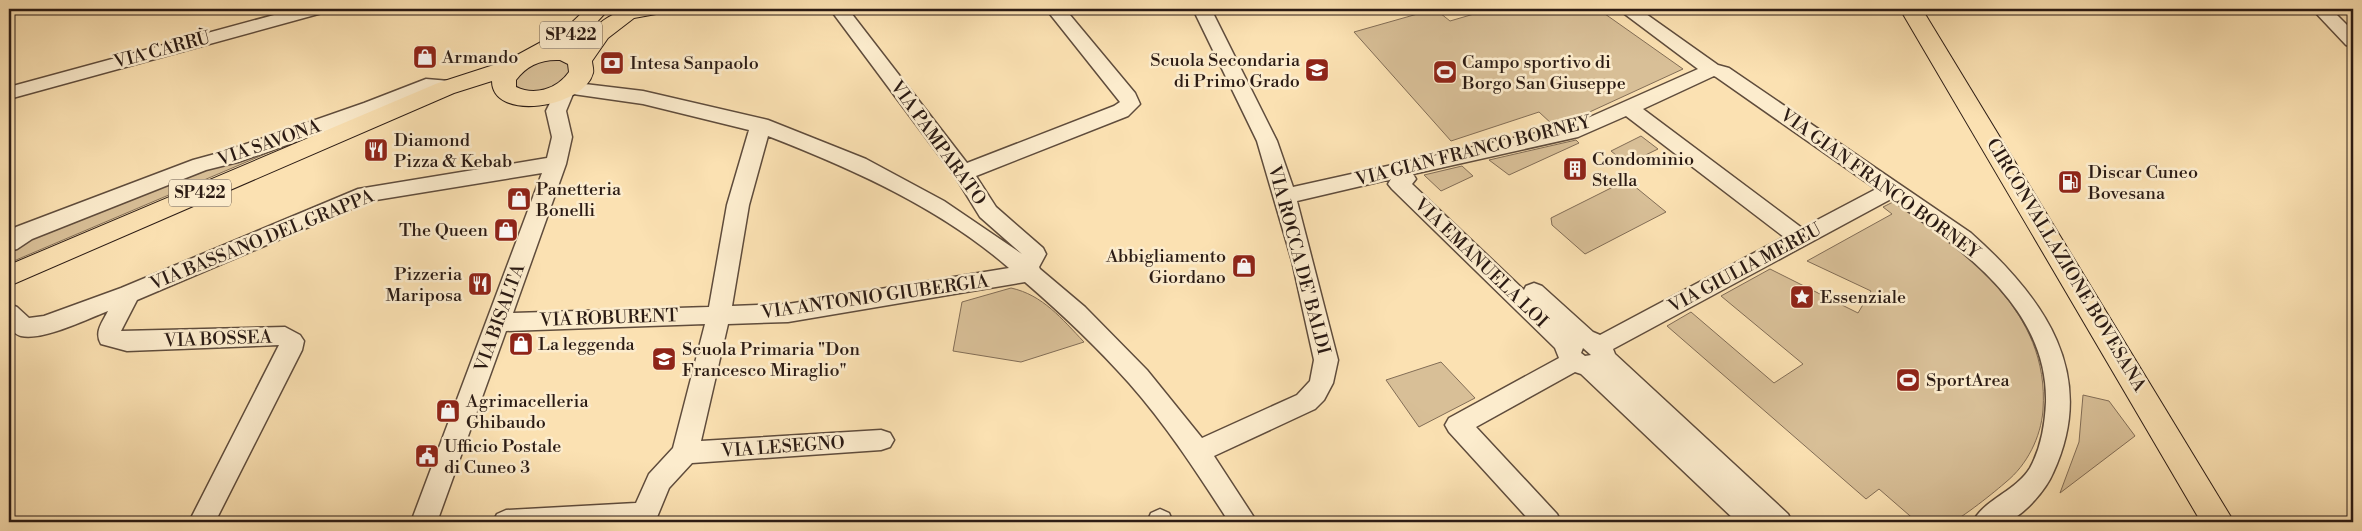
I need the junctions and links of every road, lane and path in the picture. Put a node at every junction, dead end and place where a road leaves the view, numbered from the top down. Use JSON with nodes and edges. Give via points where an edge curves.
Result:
{"nodes":[{"id":1,"x":316,"y":9,"type":"edge"},
{"id":2,"x":598,"y":9,"type":"edge"},
{"id":3,"x":839,"y":9,"type":"edge"},
{"id":4,"x":1055,"y":9,"type":"edge"},
{"id":5,"x":1202,"y":9,"type":"edge"},
{"id":6,"x":1627,"y":9,"type":"edge"},
{"id":7,"x":1912,"y":9,"type":"edge"},
{"id":8,"x":2321,"y":9,"type":"edge"},
{"id":9,"x":288,"y":12,"type":"edge"},
{"id":10,"x":637,"y":12,"type":"edge"},
{"id":11,"x":2353,"y":41,"type":"edge"},
{"id":12,"x":538,"y":54,"type":"junction"},
{"id":13,"x":581,"y":64,"type":"junction"},
{"id":14,"x":1705,"y":64,"type":"junction"},
{"id":15,"x":514,"y":66,"type":"junction"},
{"id":16,"x":446,"y":88,"type":"junction"},
{"id":17,"x":567,"y":89,"type":"junction"},
{"id":18,"x":604,"y":89,"type":"junction"},
{"id":19,"x":9,"y":93,"type":"edge"},
{"id":20,"x":522,"y":97,"type":"junction"},
{"id":21,"x":1629,"y":108,"type":"junction"},
{"id":22,"x":556,"y":111,"type":"junction"},
{"id":23,"x":392,"y":113,"type":"junction"},
{"id":24,"x":761,"y":125,"type":"junction"},
{"id":25,"x":556,"y":164,"type":"junction"},
{"id":26,"x":963,"y":173,"type":"junction"},
{"id":27,"x":1402,"y":175,"type":"junction"},
{"id":28,"x":1891,"y":190,"type":"junction"},
{"id":29,"x":1285,"y":196,"type":"junction"},
{"id":30,"x":1800,"y":238,"type":"junction"},
{"id":31,"x":9,"y":243,"type":"edge"},
{"id":32,"x":1028,"y":270,"type":"junction"},
{"id":33,"x":9,"y":276,"type":"edge"},
{"id":34,"x":129,"y":294,"type":"junction"},
{"id":35,"x":9,"y":313,"type":"edge"},
{"id":36,"x":719,"y":314,"type":"junction"},
{"id":37,"x":500,"y":322,"type":"junction"},
{"id":38,"x":1587,"y":353,"type":"junction"},
{"id":39,"x":881,"y":440,"type":"dead end"},
{"id":40,"x":1199,"y":451,"type":"junction"},
{"id":41,"x":685,"y":453,"type":"junction"},
{"id":42,"x":643,"y":518,"type":"edge"},
{"id":43,"x":202,"y":522,"type":"edge"},
{"id":44,"x":424,"y":522,"type":"edge"},
{"id":45,"x":506,"y":522,"type":"edge"},
{"id":46,"x":1244,"y":522,"type":"edge"},
{"id":47,"x":1548,"y":522,"type":"edge"},
{"id":48,"x":1755,"y":522,"type":"edge"},
{"id":49,"x":1779,"y":522,"type":"edge"},
{"id":50,"x":1986,"y":522,"type":"edge"},
{"id":51,"x":2218,"y":522,"type":"edge"}],
"edges":[{"from":1,"to":9,"type":"street","name":"VIA CARRÙ"},
{"from":2,"to":10,"type":"main road","number":"SP422","via":[[608,17]]},
{"from":2,"to":12,"type":"main road","number":"SP422","via":[[573,34]]},
{"from":3,"to":26,"type":"street","name":"VIA PAMPARATO"},
{"from":4,"to":26,"type":"street","via":[[1128,97],[1130,104],[1121,111]]},
{"from":5,"to":29,"type":"street","name":"VIA ROCCA DE' BALDI","via":[[1267,141]]},
{"from":6,"to":14,"type":"street"},
{"from":7,"to":51,"type":"main road","name":"CIRCONVALLAZIONE BOVESANA"},
{"from":8,"to":11,"type":"street"},
{"from":9,"to":19,"type":"street","name":"VIA CARRÙ"},
{"from":10,"to":13,"type":"main road","number":"SP422","via":[[600,33]]},
{"from":12,"to":13,"type":"main road","number":"SP422","via":[[568,54]]},
{"from":12,"to":15,"type":"main road","number":"SP422"},
{"from":13,"to":17,"type":"main road","number":"SP422","via":[[579,77]]},
{"from":13,"to":18,"type":"street"},
{"from":14,"to":21,"type":"street","name":"VIA GIAN FRANCO BORNEY"},
{"from":14,"to":28,"type":"street","name":"VIA GIAN FRANCO BORNEY","via":[[1722,72]]},
{"from":15,"to":16,"type":"main road","name":"VIA SAVONA","number":"SP422"},
{"from":15,"to":20,"type":"main road","via":[[504,79],[504,86],[506,92]]},
{"from":16,"to":23,"type":"main road","name":"VIA SAVONA","number":"SP422"},
{"from":16,"to":31,"type":"street","name":"VIA SAVONA","via":[[443,84],[426,85],[371,108],[190,169],[24,233]]},
{"from":17,"to":18,"type":"street"},
{"from":17,"to":20,"type":"main road","number":"SP422","via":[[543,98]]},
{"from":17,"to":22,"type":"street"},
{"from":18,"to":24,"type":"street"},
{"from":20,"to":22,"type":"street"},
{"from":20,"to":23,"type":"main road","name":"VIA SAVONA","number":"SP422","via":[[495,92],[474,93]]},
{"from":21,"to":27,"type":"street","name":"VIA GIAN FRANCO BORNEY","via":[[1578,130]]},
{"from":21,"to":30,"type":"street"},
{"from":22,"to":25,"type":"street","name":"VIA BISALTA","via":[[562,137]]},
{"from":23,"to":33,"type":"main road","name":"VIA SAVONA","number":"SP422"},
{"from":24,"to":32,"type":"street","via":[[821,146],[885,175],[964,222]]},
{"from":24,"to":36,"type":"street","via":[[738,205]]},
{"from":25,"to":34,"type":"street","name":"VIA BASSANO DEL GRAPPA","via":[[366,194]]},
{"from":25,"to":37,"type":"street","name":"VIA BISALTA"},
{"from":26,"to":32,"type":"street","name":"VIA PAMPARATO","via":[[988,212],[1035,254]]},
{"from":27,"to":29,"type":"street","name":"VIA GIAN FRANCO BORNEY"},
{"from":27,"to":38,"type":"street","name":"VIA EMANUELA LOI","via":[[1399,184],[1562,340]]},
{"from":28,"to":30,"type":"street","name":"VIA GIULIA MEREU"},
{"from":28,"to":50,"type":"street","name":"VIA GIAN FRANCO BORNEY","via":[[1963,239],[1997,270],[2021,299],[2047,341],[2058,386],[2058,424],[2052,447],[2039,475],[2022,496]]},
{"from":29,"to":40,"type":"street","name":"VIA ROCCA DE' BALDI","via":[[1326,360],[1325,377],[1306,402]]},
{"from":30,"to":38,"type":"street","name":"VIA GIULIA MEREU"},
{"from":32,"to":36,"type":"street","name":"VIA ANTONIO GIUBERGIA","via":[[788,312]]},
{"from":32,"to":40,"type":"street","via":[[1058,295],[1124,362]]},
{"from":34,"to":35,"type":"street","name":"VIA BASSANO DEL GRAPPA","via":[[46,325],[24,328]]},
{"from":34,"to":43,"type":"street","name":"VIA BOSSEA","via":[[109,331],[109,338],[127,342],[285,336],[292,341]]},
{"from":36,"to":37,"type":"street","name":"VIA ROBURENT"},
{"from":36,"to":41,"type":"street"},
{"from":37,"to":44,"type":"street","name":"VIA BISALTA"},
{"from":38,"to":47,"type":"street","name":"VIA GIULIA MEREU","via":[[1458,424]]},
{"from":38,"to":48,"type":"street","name":"VIA EMANUELA LOI"},
{"from":38,"to":49,"type":"street","name":"VIA EMANUELA LOI"},
{"from":39,"to":41,"type":"street","name":"VIA LESEGNO"},
{"from":40,"to":46,"type":"street"},
{"from":41,"to":42,"type":"street","via":[[658,482]]},
{"from":42,"to":45,"type":"street"}]}
